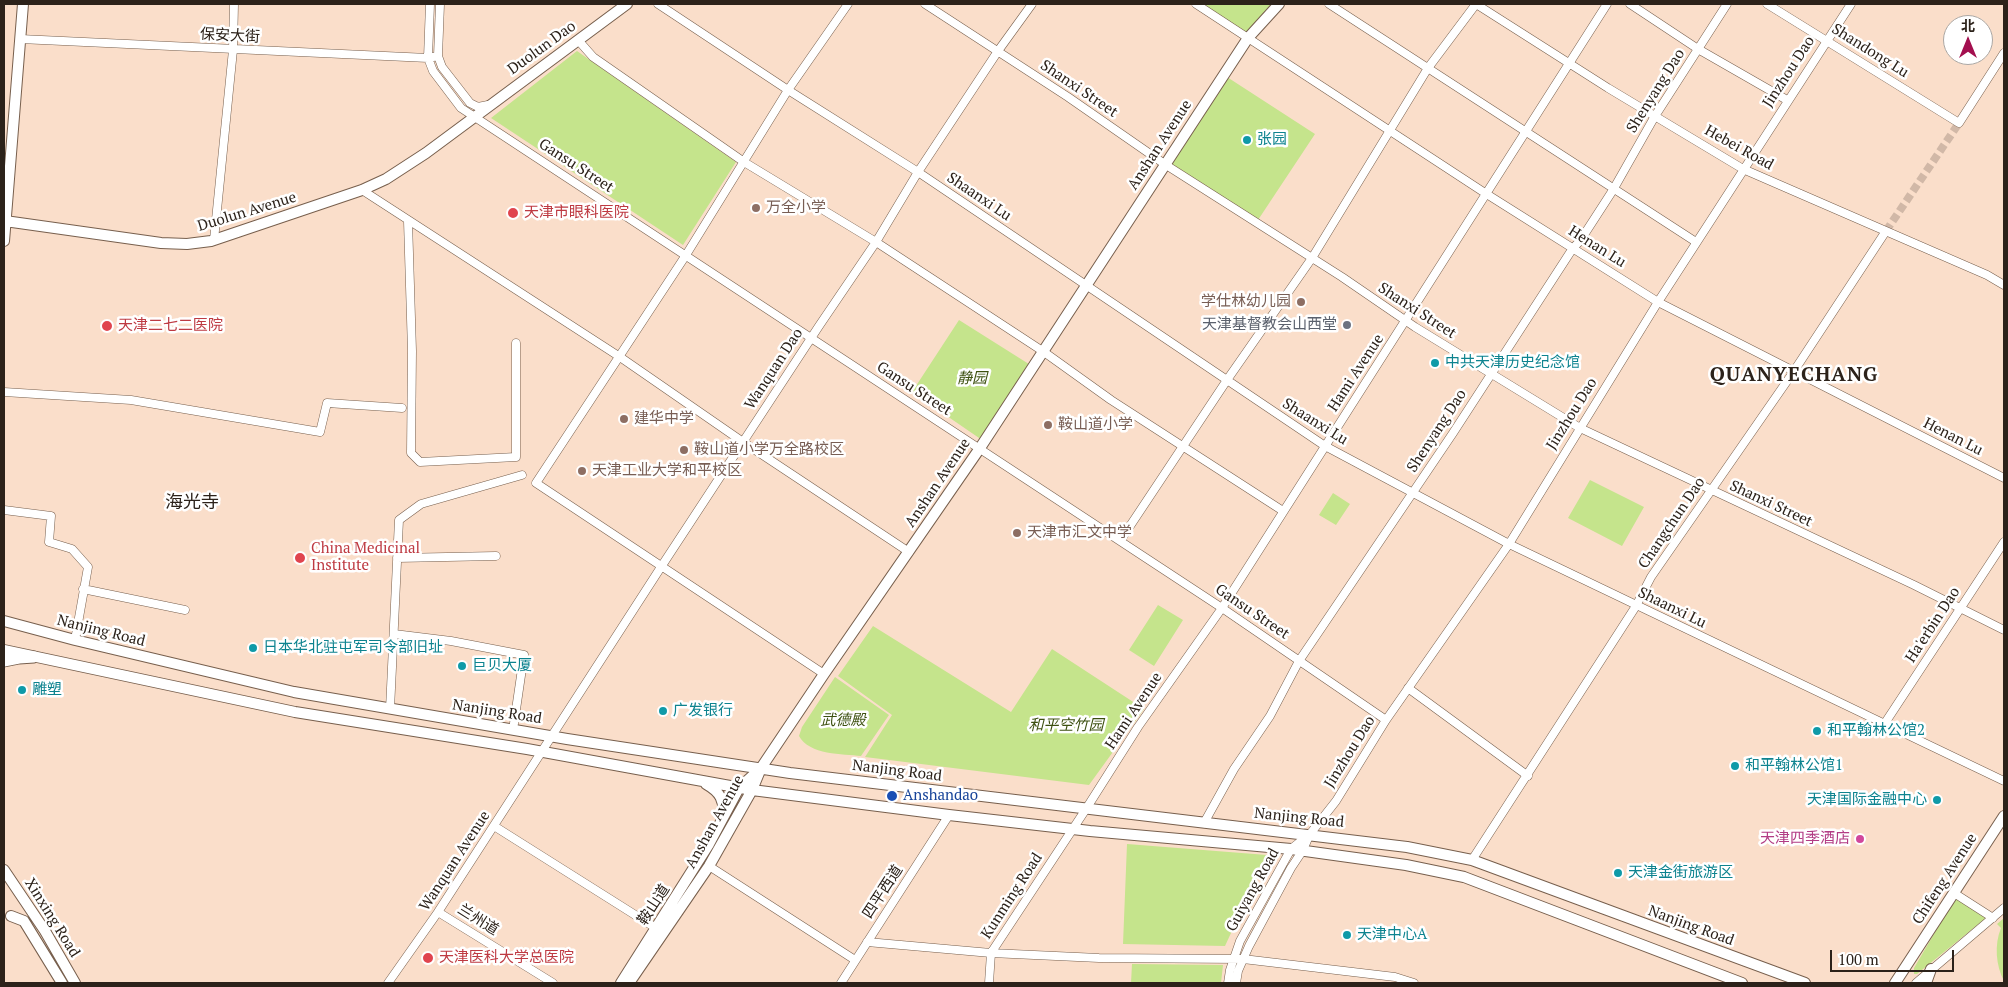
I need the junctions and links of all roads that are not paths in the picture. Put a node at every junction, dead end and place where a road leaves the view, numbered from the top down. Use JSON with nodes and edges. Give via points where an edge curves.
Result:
{"nodes":[{"id":1,"x":23,"y":4,"type":"edge"},
{"id":2,"x":234,"y":4,"type":"edge"},
{"id":3,"x":430,"y":4,"type":"edge"},
{"id":4,"x":440,"y":4,"type":"edge"},
{"id":5,"x":627,"y":4,"type":"edge"},
{"id":6,"x":658,"y":4,"type":"edge"},
{"id":7,"x":848,"y":4,"type":"edge"},
{"id":8,"x":925,"y":4,"type":"edge"},
{"id":9,"x":1032,"y":4,"type":"edge"},
{"id":10,"x":1196,"y":4,"type":"edge"},
{"id":11,"x":1279,"y":4,"type":"edge"},
{"id":12,"x":1329,"y":4,"type":"edge"},
{"id":13,"x":1476,"y":4,"type":"edge"},
{"id":14,"x":1607,"y":4,"type":"edge"},
{"id":15,"x":1630,"y":4,"type":"edge"},
{"id":16,"x":1726,"y":4,"type":"edge"},
{"id":17,"x":1767,"y":4,"type":"edge"},
{"id":18,"x":1851,"y":4,"type":"edge"},
{"id":19,"x":20,"y":38,"type":"junction"},
{"id":20,"x":1248,"y":38,"type":"junction"},
{"id":21,"x":578,"y":40,"type":"junction"},
{"id":22,"x":1826,"y":40,"type":"junction"},
{"id":23,"x":1698,"y":49,"type":"junction"},
{"id":24,"x":233,"y":50,"type":"junction"},
{"id":25,"x":998,"y":51,"type":"junction"},
{"id":26,"x":2004,"y":53,"type":"edge"},
{"id":27,"x":438,"y":56,"type":"junction"},
{"id":28,"x":428,"y":58,"type":"junction"},
{"id":29,"x":1569,"y":64,"type":"junction"},
{"id":30,"x":1428,"y":68,"type":"junction"},
{"id":31,"x":788,"y":90,"type":"junction"},
{"id":32,"x":1787,"y":100,"type":"junction"},
{"id":33,"x":492,"y":104,"type":"junction"},
{"id":34,"x":475,"y":116,"type":"junction"},
{"id":35,"x":1655,"y":116,"type":"junction"},
{"id":36,"x":1389,"y":130,"type":"junction"},
{"id":37,"x":1526,"y":131,"type":"junction"},
{"id":38,"x":744,"y":162,"type":"junction"},
{"id":39,"x":1166,"y":165,"type":"junction"},
{"id":40,"x":1743,"y":169,"type":"junction"},
{"id":41,"x":918,"y":172,"type":"junction"},
{"id":42,"x":362,"y":190,"type":"junction"},
{"id":43,"x":1613,"y":190,"type":"junction"},
{"id":44,"x":1485,"y":193,"type":"junction"},
{"id":45,"x":4,"y":221,"type":"edge"},
{"id":46,"x":408,"y":221,"type":"junction"},
{"id":47,"x":1886,"y":231,"type":"junction"},
{"id":48,"x":214,"y":240,"type":"junction"},
{"id":49,"x":4,"y":241,"type":"edge"},
{"id":50,"x":876,"y":242,"type":"junction"},
{"id":51,"x":1696,"y":242,"type":"junction"},
{"id":52,"x":1573,"y":248,"type":"junction"},
{"id":53,"x":686,"y":255,"type":"junction"},
{"id":54,"x":1312,"y":258,"type":"junction"},
{"id":55,"x":2004,"y":285,"type":"edge"},
{"id":56,"x":1086,"y":286,"type":"junction"},
{"id":57,"x":1658,"y":302,"type":"junction"},
{"id":58,"x":1406,"y":321,"type":"junction"},
{"id":59,"x":811,"y":338,"type":"junction"},
{"id":60,"x":516,"y":343,"type":"dead end"},
{"id":61,"x":1044,"y":352,"type":"junction"},
{"id":62,"x":620,"y":357,"type":"junction"},
{"id":63,"x":1794,"y":371,"type":"junction"},
{"id":64,"x":1490,"y":374,"type":"junction"},
{"id":65,"x":1227,"y":380,"type":"junction"},
{"id":66,"x":4,"y":392,"type":"edge"},
{"id":67,"x":402,"y":408,"type":"dead end"},
{"id":68,"x":1580,"y":428,"type":"junction"},
{"id":69,"x":743,"y":442,"type":"junction"},
{"id":70,"x":1183,"y":446,"type":"junction"},
{"id":71,"x":1325,"y":446,"type":"junction"},
{"id":72,"x":980,"y":448,"type":"junction"},
{"id":73,"x":522,"y":474,"type":"dead end"},
{"id":74,"x":2004,"y":478,"type":"edge"},
{"id":75,"x":1710,"y":490,"type":"junction"},
{"id":76,"x":1413,"y":493,"type":"junction"},
{"id":77,"x":4,"y":510,"type":"edge"},
{"id":78,"x":1283,"y":511,"type":"junction"},
{"id":79,"x":1120,"y":541,"type":"junction"},
{"id":80,"x":2004,"y":542,"type":"edge"},
{"id":81,"x":1508,"y":544,"type":"junction"},
{"id":82,"x":909,"y":552,"type":"junction"},
{"id":83,"x":496,"y":556,"type":"dead end"},
{"id":84,"x":397,"y":558,"type":"junction"},
{"id":85,"x":661,"y":567,"type":"junction"},
{"id":86,"x":83,"y":589,"type":"junction"},
{"id":87,"x":1636,"y":606,"type":"junction"},
{"id":88,"x":1222,"y":608,"type":"junction"},
{"id":89,"x":1960,"y":609,"type":"junction"},
{"id":90,"x":185,"y":610,"type":"dead end"},
{"id":91,"x":4,"y":615,"type":"edge"},
{"id":92,"x":4,"y":621,"type":"edge"},
{"id":93,"x":2004,"y":630,"type":"edge"},
{"id":94,"x":41,"y":631,"type":"junction"},
{"id":95,"x":394,"y":634,"type":"junction"},
{"id":96,"x":75,"y":640,"type":"junction"},
{"id":97,"x":4,"y":649,"type":"edge"},
{"id":98,"x":34,"y":657,"type":"junction"},
{"id":99,"x":4,"y":661,"type":"edge"},
{"id":100,"x":1299,"y":661,"type":"junction"},
{"id":101,"x":824,"y":674,"type":"junction"},
{"id":102,"x":1408,"y":688,"type":"junction"},
{"id":103,"x":390,"y":709,"type":"junction"},
{"id":104,"x":1386,"y":720,"type":"junction"},
{"id":105,"x":1885,"y":724,"type":"junction"},
{"id":106,"x":513,"y":730,"type":"junction"},
{"id":107,"x":552,"y":736,"type":"junction"},
{"id":108,"x":542,"y":752,"type":"junction"},
{"id":109,"x":761,"y":768,"type":"junction"},
{"id":110,"x":790,"y":773,"type":"junction"},
{"id":111,"x":1528,"y":776,"type":"junction"},
{"id":112,"x":696,"y":780,"type":"junction"},
{"id":113,"x":2004,"y":781,"type":"edge"},
{"id":114,"x":739,"y":788,"type":"junction"},
{"id":115,"x":752,"y":789,"type":"junction"},
{"id":116,"x":791,"y":795,"type":"junction"},
{"id":117,"x":1086,"y":809,"type":"junction"},
{"id":118,"x":740,"y":813,"type":"junction"},
{"id":119,"x":949,"y":815,"type":"junction"},
{"id":120,"x":2004,"y":816,"type":"edge"},
{"id":121,"x":721,"y":822,"type":"junction"},
{"id":122,"x":1204,"y":823,"type":"junction"},
{"id":123,"x":494,"y":826,"type":"junction"},
{"id":124,"x":1073,"y":828,"type":"junction"},
{"id":125,"x":1310,"y":834,"type":"junction"},
{"id":126,"x":1291,"y":849,"type":"junction"},
{"id":127,"x":1303,"y":850,"type":"junction"},
{"id":128,"x":1472,"y":860,"type":"junction"},
{"id":129,"x":709,"y":866,"type":"junction"},
{"id":130,"x":4,"y":870,"type":"edge"},
{"id":131,"x":1954,"y":893,"type":"junction"},
{"id":132,"x":27,"y":906,"type":"junction"},
{"id":133,"x":2004,"y":908,"type":"edge"},
{"id":134,"x":438,"y":912,"type":"junction"},
{"id":135,"x":8,"y":917,"type":"edge"},
{"id":136,"x":1992,"y":918,"type":"junction"},
{"id":137,"x":660,"y":931,"type":"junction"},
{"id":138,"x":867,"y":942,"type":"junction"},
{"id":139,"x":991,"y":953,"type":"junction"},
{"id":140,"x":1233,"y":959,"type":"junction"},
{"id":141,"x":1243,"y":959,"type":"junction"},
{"id":142,"x":855,"y":960,"type":"junction"},
{"id":143,"x":1931,"y":969,"type":"junction"},
{"id":144,"x":62,"y":983,"type":"edge"},
{"id":145,"x":75,"y":983,"type":"edge"},
{"id":146,"x":388,"y":983,"type":"edge"},
{"id":147,"x":553,"y":983,"type":"edge"},
{"id":148,"x":621,"y":983,"type":"edge"},
{"id":149,"x":630,"y":983,"type":"edge"},
{"id":150,"x":840,"y":983,"type":"edge"},
{"id":151,"x":989,"y":983,"type":"edge"},
{"id":152,"x":1228,"y":983,"type":"edge"},
{"id":153,"x":1236,"y":983,"type":"edge"},
{"id":154,"x":1412,"y":983,"type":"edge"},
{"id":155,"x":1742,"y":983,"type":"edge"},
{"id":156,"x":1805,"y":983,"type":"edge"},
{"id":157,"x":1895,"y":983,"type":"edge"},
{"id":158,"x":1916,"y":983,"type":"edge"},
{"id":159,"x":1926,"y":983,"type":"edge"}],
"edges":[{"from":1,"to":19,"type":"main road"},
{"from":2,"to":24,"type":"street"},
{"from":3,"to":28,"type":"street"},
{"from":4,"to":27,"type":"street"},
{"from":5,"to":21,"type":"main road","name":"Duolun Dao"},
{"from":6,"to":31,"type":"street","name":"Shaanxi Lu"},
{"from":7,"to":31,"type":"street"},
{"from":8,"to":25,"type":"street","name":"Shanxi Street"},
{"from":9,"to":25,"type":"street","name":"Wanquan Dao"},
{"from":10,"to":20,"type":"street","name":"Henan Lu"},
{"from":11,"to":20,"type":"main road","name":"Anshan Avenue"},
{"from":12,"to":30,"type":"street"},
{"from":13,"to":29,"type":"street","name":"Hebei Road"},
{"from":13,"to":30,"type":"street"},
{"from":14,"to":29,"type":"street","name":"Hami Avenue"},
{"from":15,"to":23,"type":"street"},
{"from":16,"to":23,"type":"street","name":"Shenyang Dao"},
{"from":17,"to":22,"type":"street","name":"Shandong Lu"},
{"from":18,"to":22,"type":"street","name":"Jinzhou Dao"},
{"from":19,"to":24,"type":"street","name":"保安大街"},
{"from":19,"to":45,"type":"main road"},
{"from":20,"to":36,"type":"street","name":"Henan Lu"},
{"from":20,"to":39,"type":"main road","name":"Anshan Avenue"},
{"from":21,"to":33,"type":"main road","name":"Duolun Dao"},
{"from":21,"to":38,"type":"street","via":[[593,57]]},
{"from":22,"to":26,"type":"street","name":"Shandong Lu","via":[[1959,123]]},
{"from":22,"to":32,"type":"street","name":"Jinzhou Dao"},
{"from":23,"to":32,"type":"street"},
{"from":23,"to":35,"type":"street","name":"Shenyang Dao"},
{"from":24,"to":28,"type":"street","name":"保安大街"},
{"from":24,"to":48,"type":"street"},
{"from":25,"to":39,"type":"street","name":"Shanxi Street"},
{"from":25,"to":41,"type":"street","name":"Wanquan Dao"},
{"from":27,"to":28,"type":"street","name":"保安大街"},
{"from":27,"to":33,"type":"street","via":[[442,67],[470,104],[478,107]]},
{"from":28,"to":34,"type":"street","name":"Gansu Street","via":[[433,71],[461,108]]},
{"from":29,"to":35,"type":"street","name":"Hebei Road"},
{"from":29,"to":37,"type":"street","name":"Hami Avenue"},
{"from":30,"to":36,"type":"street"},
{"from":30,"to":37,"type":"street"},
{"from":31,"to":38,"type":"street"},
{"from":31,"to":41,"type":"street","name":"Shaanxi Lu"},
{"from":32,"to":40,"type":"street","name":"Jinzhou Dao"},
{"from":33,"to":34,"type":"main road","name":"Duolun Dao"},
{"from":34,"to":42,"type":"main road","name":"Duolun Avenue","via":[[426,153]]},
{"from":34,"to":53,"type":"street","name":"Gansu Street"},
{"from":35,"to":40,"type":"street","name":"Hebei Road"},
{"from":35,"to":43,"type":"street","name":"Shenyang Dao"},
{"from":36,"to":44,"type":"street","name":"Henan Lu"},
{"from":36,"to":54,"type":"street"},
{"from":37,"to":43,"type":"street"},
{"from":37,"to":44,"type":"street","name":"Hami Avenue"},
{"from":38,"to":50,"type":"street"},
{"from":38,"to":53,"type":"street"},
{"from":39,"to":54,"type":"street","name":"Shanxi Street"},
{"from":39,"to":56,"type":"main road","name":"Anshan Avenue"},
{"from":40,"to":47,"type":"street","name":"Hebei Road"},
{"from":40,"to":51,"type":"street","name":"Jinzhou Dao"},
{"from":41,"to":50,"type":"street","name":"Wanquan Dao"},
{"from":41,"to":56,"type":"street","name":"Shaanxi Lu"},
{"from":42,"to":46,"type":"street"},
{"from":42,"to":48,"type":"main road","name":"Duolun Avenue"},
{"from":43,"to":51,"type":"street"},
{"from":43,"to":52,"type":"street","name":"Shenyang Dao"},
{"from":44,"to":52,"type":"street","name":"Henan Lu"},
{"from":44,"to":58,"type":"street","name":"Hami Avenue"},
{"from":45,"to":48,"type":"main road","name":"Duolun Avenue","via":[[161,243]]},
{"from":45,"to":49,"type":"main road"},
{"from":46,"to":60,"type":"street","via":[[412,453],[420,462],[516,458]]},
{"from":46,"to":62,"type":"street"},
{"from":47,"to":55,"type":"street","name":"Hebei Road"},
{"from":47,"to":63,"type":"street","name":"Changchun Dao"},
{"from":50,"to":59,"type":"street","name":"Wanquan Dao"},
{"from":50,"to":61,"type":"street"},
{"from":51,"to":57,"type":"street","name":"Jinzhou Dao"},
{"from":52,"to":57,"type":"street","name":"Henan Lu"},
{"from":52,"to":64,"type":"street","name":"Shenyang Dao"},
{"from":53,"to":59,"type":"street","name":"Gansu Street"},
{"from":53,"to":62,"type":"street"},
{"from":54,"to":58,"type":"street","name":"Shanxi Street"},
{"from":54,"to":65,"type":"street"},
{"from":56,"to":61,"type":"main road","name":"Anshan Avenue"},
{"from":56,"to":65,"type":"street","name":"Shaanxi Lu"},
{"from":57,"to":63,"type":"street","name":"Henan Lu"},
{"from":57,"to":68,"type":"street","name":"Jinzhou Dao"},
{"from":58,"to":64,"type":"street","name":"Shanxi Street"},
{"from":58,"to":71,"type":"street","name":"Hami Avenue"},
{"from":59,"to":69,"type":"street","name":"Wanquan Dao"},
{"from":59,"to":72,"type":"street","name":"Gansu Street"},
{"from":61,"to":70,"type":"street"},
{"from":61,"to":72,"type":"main road","name":"Anshan Avenue"},
{"from":62,"to":69,"type":"street"},
{"from":62,"to":85,"type":"street","via":[[536,484]]},
{"from":63,"to":74,"type":"street","name":"Henan Lu"},
{"from":63,"to":75,"type":"street","name":"Changchun Dao"},
{"from":64,"to":68,"type":"street","name":"Shanxi Street"},
{"from":64,"to":76,"type":"street","name":"Shenyang Dao"},
{"from":65,"to":70,"type":"street"},
{"from":65,"to":71,"type":"street","name":"Shaanxi Lu"},
{"from":66,"to":67,"type":"street","via":[[131,400],[320,432],[328,403]]},
{"from":68,"to":75,"type":"street","name":"Shanxi Street"},
{"from":68,"to":81,"type":"street","name":"Jinzhou Dao"},
{"from":69,"to":82,"type":"street"},
{"from":69,"to":85,"type":"street","name":"Wanquan Dao"},
{"from":70,"to":78,"type":"street"},
{"from":70,"to":79,"type":"street"},
{"from":71,"to":76,"type":"street","name":"Shaanxi Lu"},
{"from":71,"to":78,"type":"street","name":"Hami Avenue"},
{"from":72,"to":79,"type":"street","name":"Gansu Street"},
{"from":72,"to":82,"type":"main road","name":"Anshan Avenue"},
{"from":73,"to":84,"type":"street","via":[[421,504],[399,520]]},
{"from":75,"to":87,"type":"street","name":"Changchun Dao","via":[[1651,577]]},
{"from":75,"to":89,"type":"street","name":"Shanxi Street"},
{"from":76,"to":81,"type":"street","name":"Shaanxi Lu"},
{"from":76,"to":100,"type":"street","name":"Shenyang Dao"},
{"from":77,"to":86,"type":"street","via":[[51,516],[49,542],[72,549],[88,567]]},
{"from":78,"to":88,"type":"street","name":"Hami Avenue"},
{"from":79,"to":88,"type":"street","name":"Gansu Street"},
{"from":80,"to":89,"type":"street","name":"Ha'erbin Dao"},
{"from":81,"to":87,"type":"street","name":"Shaanxi Lu"},
{"from":81,"to":102,"type":"street","name":"Jinzhou Dao"},
{"from":82,"to":101,"type":"main road","name":"Anshan Avenue"},
{"from":83,"to":84,"type":"street"},
{"from":84,"to":95,"type":"street"},
{"from":85,"to":101,"type":"street"},
{"from":85,"to":107,"type":"street","name":"Wanquan Dao"},
{"from":86,"to":90,"type":"street"},
{"from":86,"to":96,"type":"street"},
{"from":87,"to":105,"type":"street","name":"Shaanxi Lu"},
{"from":87,"to":111,"type":"street","name":"Changchun Dao"},
{"from":88,"to":100,"type":"street","name":"Gansu Street"},
{"from":88,"to":117,"type":"street","name":"Hami Avenue","via":[[1138,727]]},
{"from":89,"to":93,"type":"street","name":"Shanxi Street"},
{"from":89,"to":105,"type":"street","name":"Ha'erbin Dao"},
{"from":91,"to":94,"type":"main road"},
{"from":92,"to":94,"type":"main road","name":"Nanjing Road"},
{"from":94,"to":96,"type":"main road","name":"Nanjing Road"},
{"from":95,"to":103,"type":"street"},
{"from":95,"to":106,"type":"street","via":[[524,655]]},
{"from":96,"to":103,"type":"main road","name":"Nanjing Road","via":[[294,692]]},
{"from":97,"to":98,"type":"main road","name":"Nanjing Road"},
{"from":98,"to":99,"type":"highway"},
{"from":98,"to":108,"type":"main road","name":"Nanjing Road","via":[[296,712]]},
{"from":100,"to":104,"type":"street","name":"Gansu Street"},
{"from":100,"to":122,"type":"street","name":"Shenyang Dao","via":[[1270,716],[1234,769]]},
{"from":101,"to":109,"type":"main road","name":"Anshan Avenue"},
{"from":102,"to":104,"type":"street","name":"Jinzhou Dao"},
{"from":102,"to":111,"type":"street"},
{"from":103,"to":106,"type":"main road","name":"Nanjing Road"},
{"from":104,"to":125,"type":"street","name":"Jinzhou Dao","via":[[1336,801]]},
{"from":105,"to":113,"type":"street","name":"Shaanxi Lu"},
{"from":106,"to":107,"type":"main road","name":"Nanjing Road"},
{"from":107,"to":108,"type":"street","name":"Wanquan Dao"},
{"from":107,"to":109,"type":"main road","name":"Nanjing Road"},
{"from":108,"to":112,"type":"main road","name":"Nanjing Road"},
{"from":108,"to":123,"type":"street","name":"Wanquan Avenue"},
{"from":109,"to":110,"type":"main road","name":"Nanjing Road"},
{"from":109,"to":114,"type":"main road","name":"鞍山道"},
{"from":109,"to":115,"type":"main road","name":"Anshan Avenue"},
{"from":110,"to":115,"type":"main road","via":[[770,776]]},
{"from":110,"to":117,"type":"main road","name":"Nanjing Road"},
{"from":111,"to":128,"type":"street","name":"Changchun Dao"},
{"from":112,"to":114,"type":"main road","name":"Nanjing Road"},
{"from":112,"to":121,"type":"main road","via":[[720,795],[723,804]]},
{"from":114,"to":115,"type":"main road","name":"Nanjing Road"},
{"from":114,"to":121,"type":"main road","name":"鞍山道"},
{"from":115,"to":116,"type":"main road","name":"Nanjing Road"},
{"from":115,"to":118,"type":"main road","name":"Anshan Avenue"},
{"from":115,"to":121,"type":"main road"},
{"from":116,"to":118,"type":"main road","via":[[758,798]]},
{"from":116,"to":119,"type":"main road","name":"Nanjing Road"},
{"from":117,"to":122,"type":"main road","name":"Nanjing Road"},
{"from":117,"to":124,"type":"street","name":"Hami Avenue"},
{"from":118,"to":129,"type":"main road","name":"Anshan Avenue"},
{"from":119,"to":124,"type":"main road","name":"Nanjing Road"},
{"from":119,"to":138,"type":"street","name":"四平西道"},
{"from":120,"to":131,"type":"main road","name":"Chifeng Avenue"},
{"from":121,"to":137,"type":"main road","name":"鞍山道"},
{"from":122,"to":125,"type":"main road","name":"Nanjing Road"},
{"from":123,"to":134,"type":"street","name":"Wanquan Avenue"},
{"from":123,"to":137,"type":"street"},
{"from":124,"to":126,"type":"main road","name":"Nanjing Road"},
{"from":124,"to":139,"type":"street","name":"Kunming Road"},
{"from":125,"to":126,"type":"street","name":"Guiyang Road"},
{"from":125,"to":127,"type":"street","name":"Guiyang Road"},
{"from":125,"to":128,"type":"main road","name":"Nanjing Road"},
{"from":126,"to":127,"type":"main road","name":"Nanjing Road"},
{"from":126,"to":140,"type":"street","name":"Guiyang Road"},
{"from":127,"to":141,"type":"street","name":"Guiyang Road"},
{"from":127,"to":155,"type":"main road","name":"Nanjing Road","via":[[1464,877]]},
{"from":128,"to":156,"type":"main road","name":"Nanjing Road"},
{"from":129,"to":137,"type":"main road","name":"Anshan Avenue"},
{"from":129,"to":142,"type":"street"},
{"from":130,"to":132,"type":"main road","name":"Xinxing Road"},
{"from":131,"to":136,"type":"street"},
{"from":131,"to":157,"type":"main road","name":"Chifeng Avenue"},
{"from":132,"to":135,"type":"main road"},
{"from":132,"to":145,"type":"main road","name":"Xinxing Road"},
{"from":133,"to":136,"type":"street"},
{"from":134,"to":146,"type":"street","name":"Wanquan Avenue"},
{"from":134,"to":147,"type":"street","name":"兰州道"},
{"from":135,"to":144,"type":"main road","via":[[24,921]]},
{"from":136,"to":143,"type":"street"},
{"from":137,"to":148,"type":"main road","name":"鞍山道"},
{"from":137,"to":149,"type":"main road","name":"Anshan Avenue"},
{"from":138,"to":139,"type":"street"},
{"from":138,"to":142,"type":"street","name":"四平西道"},
{"from":139,"to":140,"type":"street"},
{"from":139,"to":151,"type":"street","name":"Kunming Road"},
{"from":140,"to":141,"type":"street"},
{"from":140,"to":152,"type":"street","name":"Guiyang Road"},
{"from":141,"to":153,"type":"street","name":"Guiyang Road"},
{"from":141,"to":154,"type":"street","via":[[1395,977]]},
{"from":142,"to":150,"type":"street","name":"四平西道"},
{"from":143,"to":158,"type":"street"},
{"from":143,"to":159,"type":"main road"}]}
